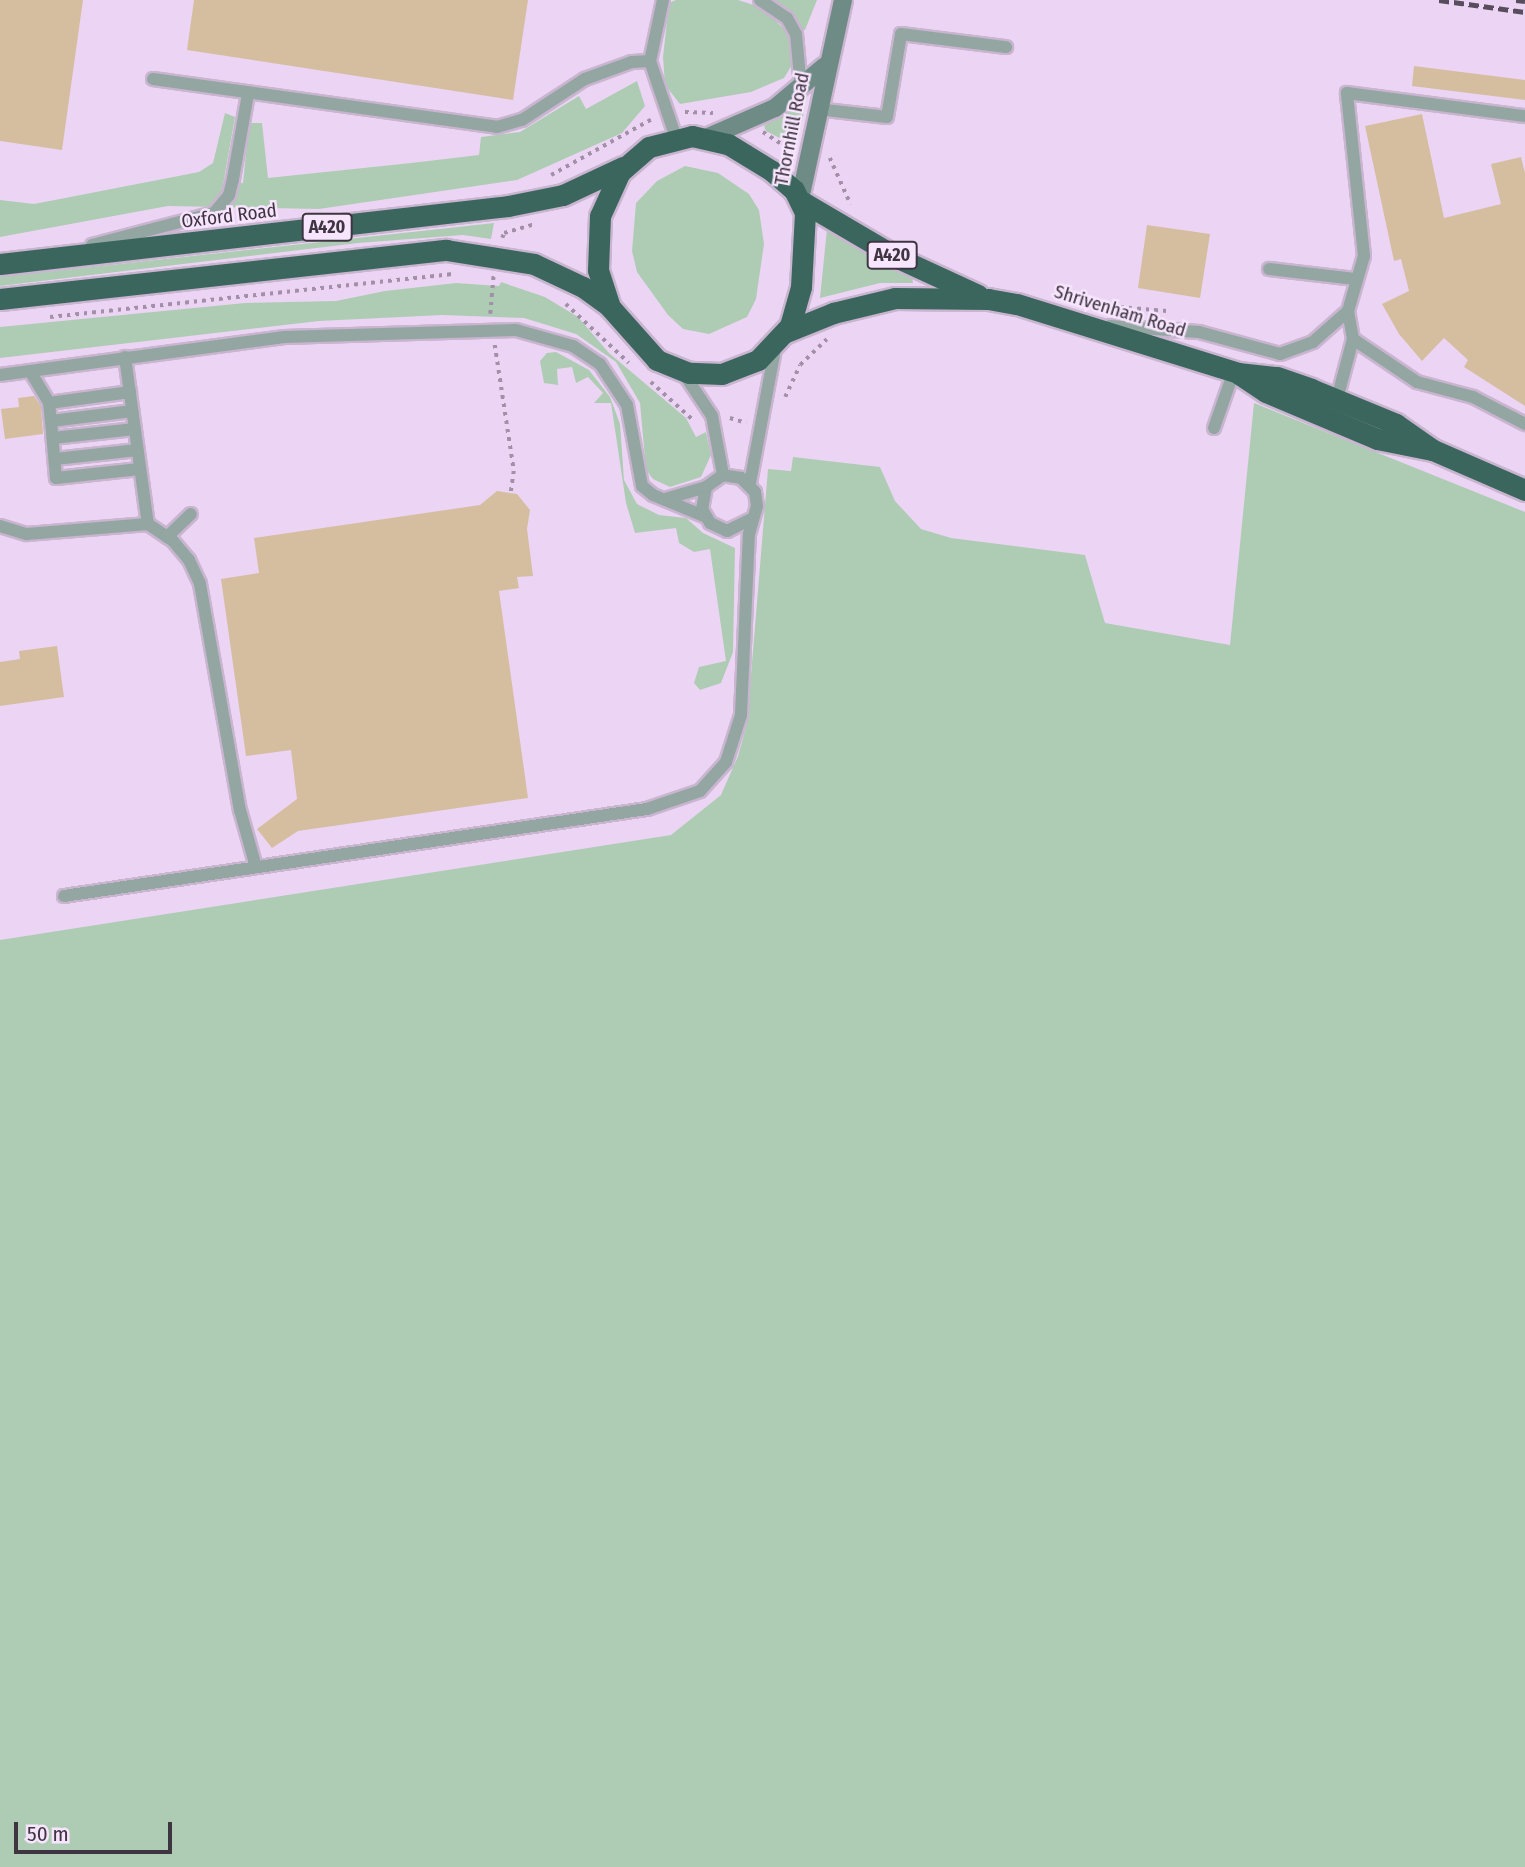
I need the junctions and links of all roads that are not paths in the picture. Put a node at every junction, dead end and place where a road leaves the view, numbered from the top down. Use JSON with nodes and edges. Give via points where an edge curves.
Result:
{"nodes":[{"id":1,"x":663,"y":0,"type":"edge"},
{"id":2,"x":760,"y":0,"type":"edge"},
{"id":3,"x":843,"y":0,"type":"edge"},
{"id":4,"x":1006,"y":47,"type":"dead end"},
{"id":5,"x":650,"y":61,"type":"junction"},
{"id":6,"x":825,"y":66,"type":"junction"},
{"id":7,"x":153,"y":79,"type":"dead end"},
{"id":8,"x":801,"y":88,"type":"junction"},
{"id":9,"x":248,"y":94,"type":"junction"},
{"id":10,"x":817,"y":109,"type":"junction"},
{"id":11,"x":1525,"y":116,"type":"edge"},
{"id":12,"x":676,"y":138,"type":"junction"},
{"id":13,"x":706,"y":138,"type":"junction"},
{"id":14,"x":624,"y":167,"type":"junction"},
{"id":15,"x":800,"y":200,"type":"junction"},
{"id":16,"x":24,"y":262,"type":"junction"},
{"id":17,"x":0,"y":264,"type":"edge"},
{"id":18,"x":1269,"y":269,"type":"dead end"},
{"id":19,"x":1356,"y":274,"type":"junction"},
{"id":20,"x":0,"y":299,"type":"edge"},
{"id":21,"x":988,"y":299,"type":"junction"},
{"id":22,"x":610,"y":307,"type":"junction"},
{"id":23,"x":1348,"y":311,"type":"junction"},
{"id":24,"x":1090,"y":314,"type":"junction"},
{"id":25,"x":781,"y":338,"type":"junction"},
{"id":26,"x":1353,"y":339,"type":"junction"},
{"id":27,"x":125,"y":357,"type":"junction"},
{"id":28,"x":30,"y":371,"type":"junction"},
{"id":29,"x":682,"y":371,"type":"junction"},
{"id":30,"x":1236,"y":372,"type":"junction"},
{"id":31,"x":0,"y":375,"type":"edge"},
{"id":32,"x":130,"y":392,"type":"junction"},
{"id":33,"x":1337,"y":399,"type":"junction"},
{"id":34,"x":49,"y":403,"type":"junction"},
{"id":35,"x":132,"y":411,"type":"junction"},
{"id":36,"x":1317,"y":414,"type":"junction"},
{"id":37,"x":51,"y":421,"type":"junction"},
{"id":38,"x":1525,"y":424,"type":"edge"},
{"id":39,"x":1214,"y":428,"type":"dead end"},
{"id":40,"x":135,"y":429,"type":"junction"},
{"id":41,"x":53,"y":438,"type":"junction"},
{"id":42,"x":138,"y":450,"type":"junction"},
{"id":43,"x":1433,"y":450,"type":"junction"},
{"id":44,"x":55,"y":459,"type":"junction"},
{"id":45,"x":140,"y":469,"type":"junction"},
{"id":46,"x":723,"y":475,"type":"junction"},
{"id":47,"x":750,"y":483,"type":"junction"},
{"id":48,"x":706,"y":487,"type":"junction"},
{"id":49,"x":1525,"y":490,"type":"edge"},
{"id":50,"x":665,"y":499,"type":"junction"},
{"id":51,"x":191,"y":514,"type":"dead end"},
{"id":52,"x":704,"y":516,"type":"junction"},
{"id":53,"x":752,"y":519,"type":"junction"},
{"id":54,"x":148,"y":524,"type":"junction"},
{"id":55,"x":0,"y":526,"type":"edge"},
{"id":56,"x":167,"y":537,"type":"junction"},
{"id":57,"x":256,"y":867,"type":"junction"},
{"id":58,"x":64,"y":896,"type":"dead end"}],
"edges":[{"from":1,"to":5,"type":"lane"},
{"from":2,"to":8,"type":"lane","via":[[787,18],[796,34]]},
{"from":3,"to":6,"type":"street","name":"Thornhill Road"},
{"from":4,"to":10,"type":"lane","via":[[901,34],[887,117]]},
{"from":5,"to":9,"type":"lane","via":[[632,62],[585,79],[522,120],[497,128]]},
{"from":5,"to":12,"type":"lane"},
{"from":6,"to":8,"type":"street","name":"Thornhill Road"},
{"from":6,"to":10,"type":"street","name":"Thornhill Road"},
{"from":7,"to":9,"type":"lane"},
{"from":8,"to":13,"type":"street","name":"Thornhill Road","via":[[751,120]]},
{"from":9,"to":16,"type":"lane","via":[[229,195],[211,215]]},
{"from":10,"to":15,"type":"street","name":"Thornhill Road"},
{"from":11,"to":19,"type":"lane","via":[[1347,93],[1364,230],[1364,256]]},
{"from":12,"to":13,"type":"highway","number":"A420"},
{"from":12,"to":14,"type":"highway","number":"A420","via":[[642,150]]},
{"from":13,"to":15,"type":"highway","number":"A420","via":[[727,144],[763,165]]},
{"from":14,"to":16,"type":"highway","name":"Oxford Road","number":"A420","via":[[571,192],[535,202]]},
{"from":14,"to":22,"type":"highway","number":"A420","via":[[604,201],[597,239],[600,284]]},
{"from":15,"to":21,"type":"highway","name":"Shrivenham Road","number":"A420","via":[[900,259]]},
{"from":15,"to":25,"type":"highway","via":[[806,240],[802,287]]},
{"from":16,"to":17,"type":"highway","name":"Oxford Road","number":"A420"},
{"from":18,"to":19,"type":"lane"},
{"from":19,"to":23,"type":"lane"},
{"from":20,"to":22,"type":"highway","number":"A420","via":[[446,250],[534,264],[583,287]]},
{"from":21,"to":24,"type":"highway","name":"Shrivenham Road","number":"A420"},
{"from":21,"to":25,"type":"highway","name":"Shrivenham Road","number":"A420","via":[[895,298],[843,310]]},
{"from":22,"to":29,"type":"highway","number":"A420","via":[[651,355]]},
{"from":23,"to":24,"type":"lane","via":[[1313,342],[1280,354],[1199,332]]},
{"from":23,"to":26,"type":"lane"},
{"from":24,"to":30,"type":"highway","name":"Shrivenham Road","number":"A420"},
{"from":25,"to":29,"type":"highway","number":"A420","via":[[758,360],[732,372]]},
{"from":25,"to":47,"type":"lane"},
{"from":26,"to":33,"type":"lane"},
{"from":26,"to":38,"type":"lane","via":[[1417,382],[1473,397]]},
{"from":27,"to":28,"type":"lane"},
{"from":27,"to":32,"type":"lane"},
{"from":27,"to":50,"type":"lane","via":[[303,335],[516,330],[558,340],[600,364],[627,405],[638,478],[646,491]]},
{"from":28,"to":31,"type":"lane"},
{"from":28,"to":34,"type":"lane"},
{"from":29,"to":46,"type":"lane","via":[[713,421]]},
{"from":30,"to":33,"type":"highway","name":"Shrivenham Road","number":"A420","via":[[1277,377]]},
{"from":30,"to":36,"type":"highway","name":"Shrivenham Road","number":"A420","via":[[1262,390]]},
{"from":30,"to":39,"type":"lane"},
{"from":32,"to":34,"type":"lane"},
{"from":32,"to":35,"type":"lane"},
{"from":33,"to":36,"type":"highway"},
{"from":33,"to":43,"type":"highway","name":"Shrivenham Road","number":"A420","via":[[1406,429]]},
{"from":34,"to":37,"type":"lane"},
{"from":35,"to":37,"type":"lane"},
{"from":35,"to":40,"type":"lane"},
{"from":36,"to":43,"type":"highway","name":"Shrivenham Road","number":"A420","via":[[1390,443]]},
{"from":37,"to":41,"type":"lane"},
{"from":40,"to":41,"type":"lane"},
{"from":40,"to":42,"type":"lane"},
{"from":41,"to":44,"type":"lane"},
{"from":42,"to":44,"type":"lane"},
{"from":42,"to":45,"type":"lane"},
{"from":43,"to":49,"type":"highway","name":"Shrivenham Road","number":"A420"},
{"from":44,"to":45,"type":"lane","via":[[56,478]]},
{"from":45,"to":54,"type":"lane"},
{"from":46,"to":47,"type":"lane"},
{"from":46,"to":48,"type":"lane"},
{"from":47,"to":53,"type":"lane","via":[[757,499]]},
{"from":48,"to":50,"type":"lane"},
{"from":48,"to":52,"type":"lane","via":[[701,501]]},
{"from":50,"to":52,"type":"lane"},
{"from":51,"to":56,"type":"lane"},
{"from":52,"to":53,"type":"lane","via":[[727,531]]},
{"from":53,"to":57,"type":"lane","via":[[741,715],[726,762],[700,792],[647,809]]},
{"from":54,"to":55,"type":"lane","via":[[27,534]]},
{"from":54,"to":56,"type":"lane"},
{"from":56,"to":57,"type":"lane","via":[[189,560],[200,584],[240,810]]},
{"from":57,"to":58,"type":"lane"}]}
